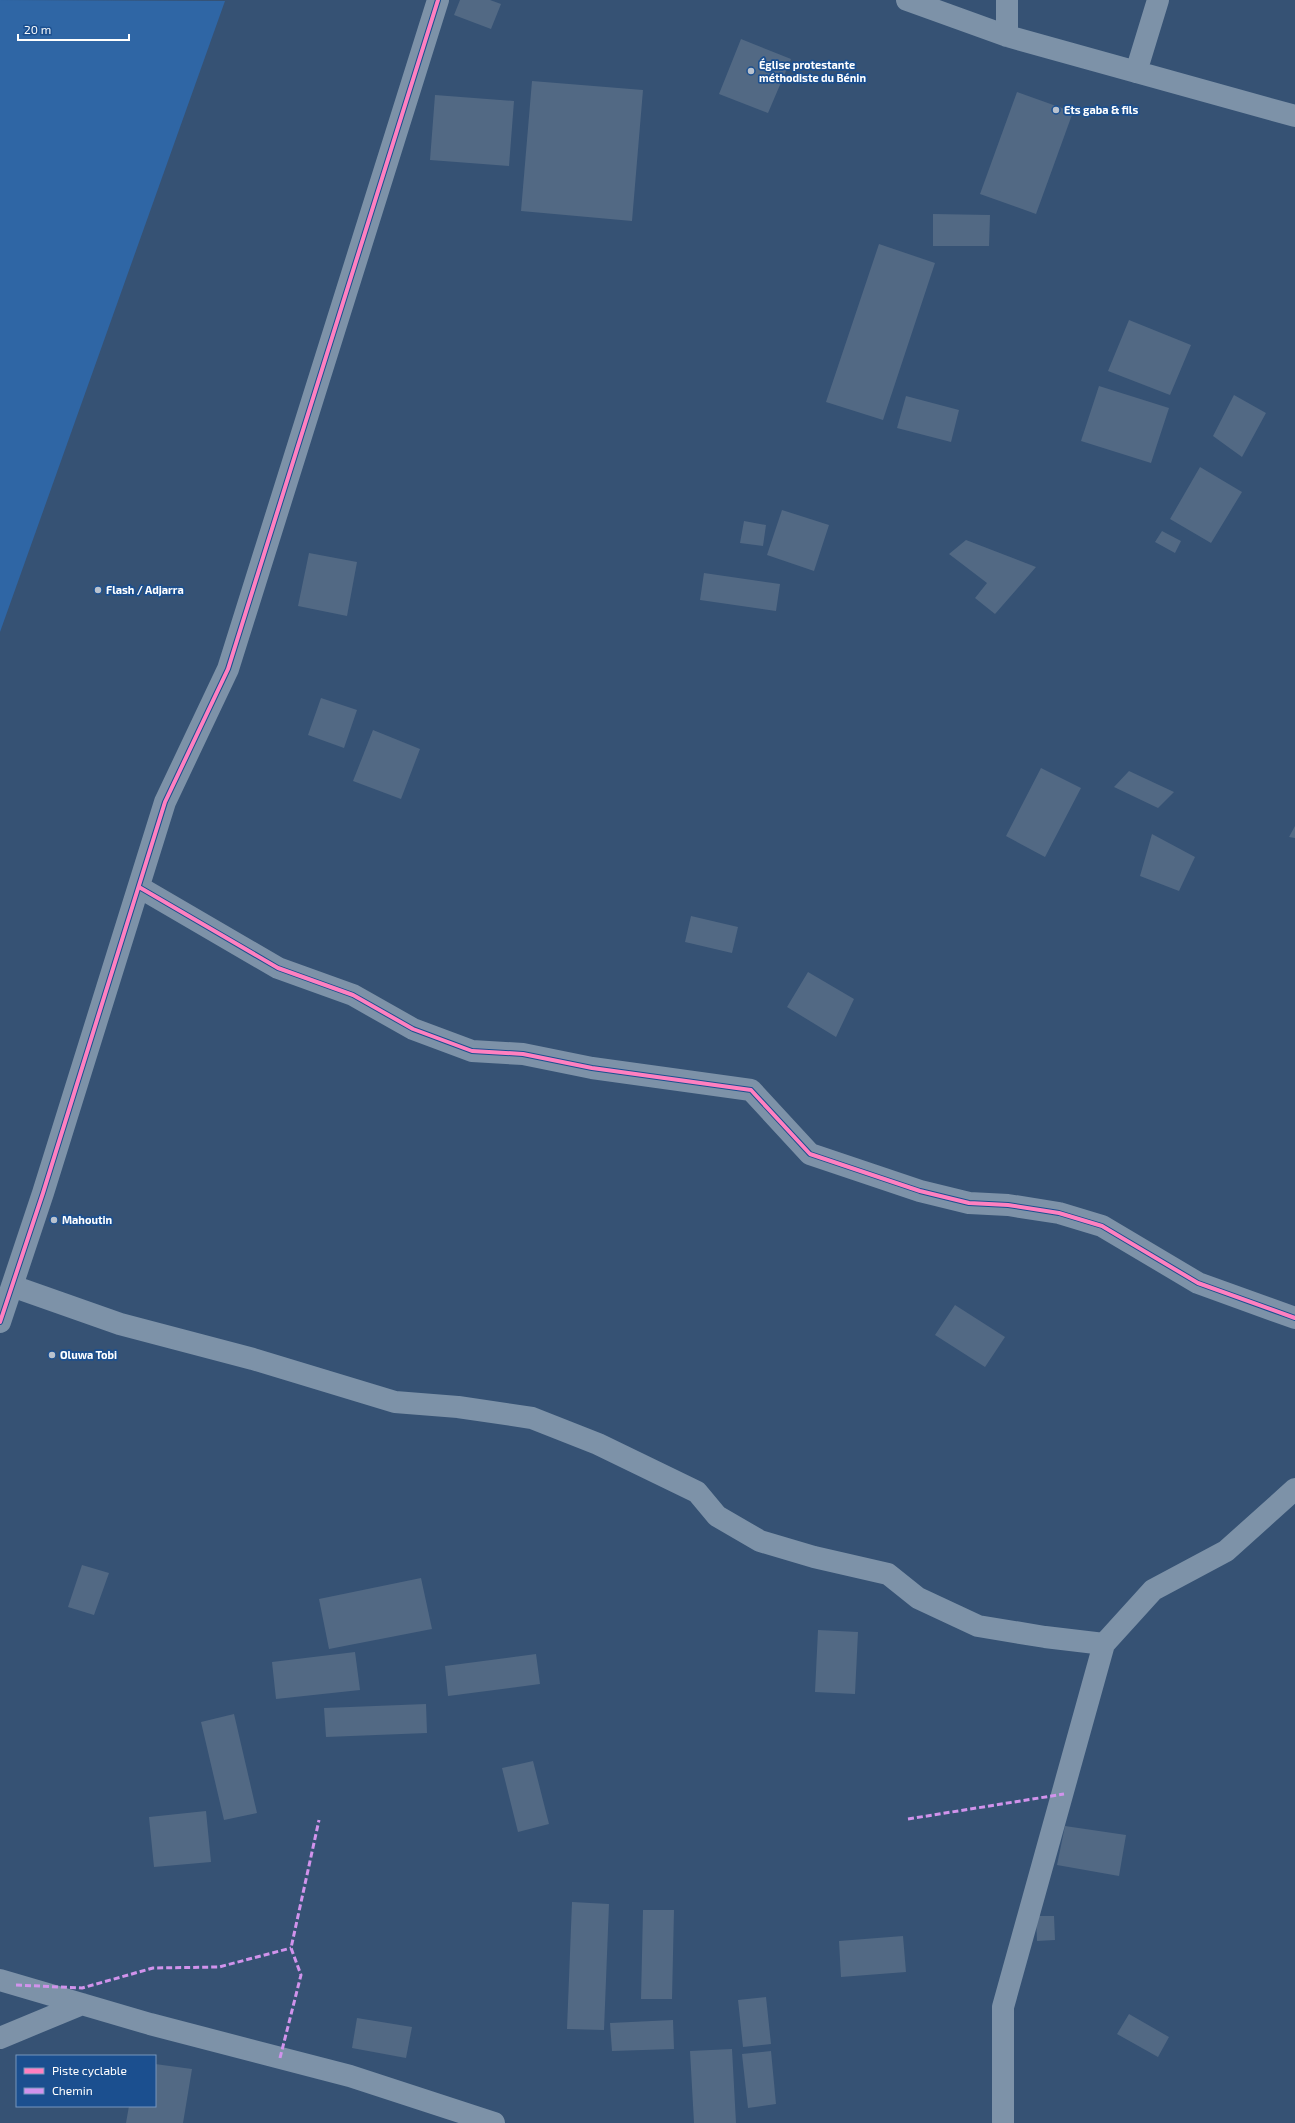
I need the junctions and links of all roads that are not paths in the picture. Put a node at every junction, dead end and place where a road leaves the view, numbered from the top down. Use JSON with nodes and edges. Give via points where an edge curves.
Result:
{"nodes":[{"id":1,"x":438,"y":0,"type":"edge"},
{"id":2,"x":907,"y":0,"type":"edge"},
{"id":3,"x":1007,"y":0,"type":"edge"},
{"id":4,"x":1158,"y":0,"type":"edge"},
{"id":5,"x":1007,"y":36,"type":"junction"},
{"id":6,"x":1136,"y":72,"type":"junction"},
{"id":7,"x":1295,"y":116,"type":"edge"},
{"id":8,"x":139,"y":887,"type":"junction"},
{"id":9,"x":12,"y":1286,"type":"junction"},
{"id":10,"x":1295,"y":1318,"type":"edge"},
{"id":11,"x":0,"y":1322,"type":"edge"},
{"id":12,"x":1295,"y":1489,"type":"edge"},
{"id":13,"x":1104,"y":1644,"type":"junction"},
{"id":14,"x":0,"y":1980,"type":"edge"},
{"id":15,"x":82,"y":2004,"type":"junction"},
{"id":16,"x":0,"y":2038,"type":"edge"},
{"id":17,"x":494,"y":2123,"type":"edge"},
{"id":18,"x":1002,"y":2123,"type":"edge"}],
"edges":[{"from":1,"to":8,"type":"street","via":[[228,669],[165,802]]},
{"from":2,"to":5,"type":"street"},
{"from":3,"to":5,"type":"street"},
{"from":4,"to":6,"type":"street"},
{"from":5,"to":6,"type":"street"},
{"from":6,"to":7,"type":"street"},
{"from":8,"to":9,"type":"street"},
{"from":8,"to":10,"type":"street","via":[[278,968],[353,995],[412,1029],[472,1051],[523,1054],[592,1068],[751,1090],[810,1154],[920,1191],[962,1201],[1059,1213],[1102,1226],[1198,1283]]},
{"from":9,"to":11,"type":"street"},
{"from":9,"to":13,"type":"street","via":[[120,1324],[253,1359],[395,1402],[458,1407],[532,1418],[598,1444],[697,1492],[718,1516],[760,1541],[814,1557],[888,1574],[918,1598],[978,1626]]},
{"from":12,"to":13,"type":"street","via":[[1226,1551],[1153,1590]]},
{"from":13,"to":18,"type":"street","via":[[1003,2007]]},
{"from":14,"to":15,"type":"street"},
{"from":15,"to":16,"type":"street"},
{"from":15,"to":17,"type":"street","via":[[350,2076]]}]}
